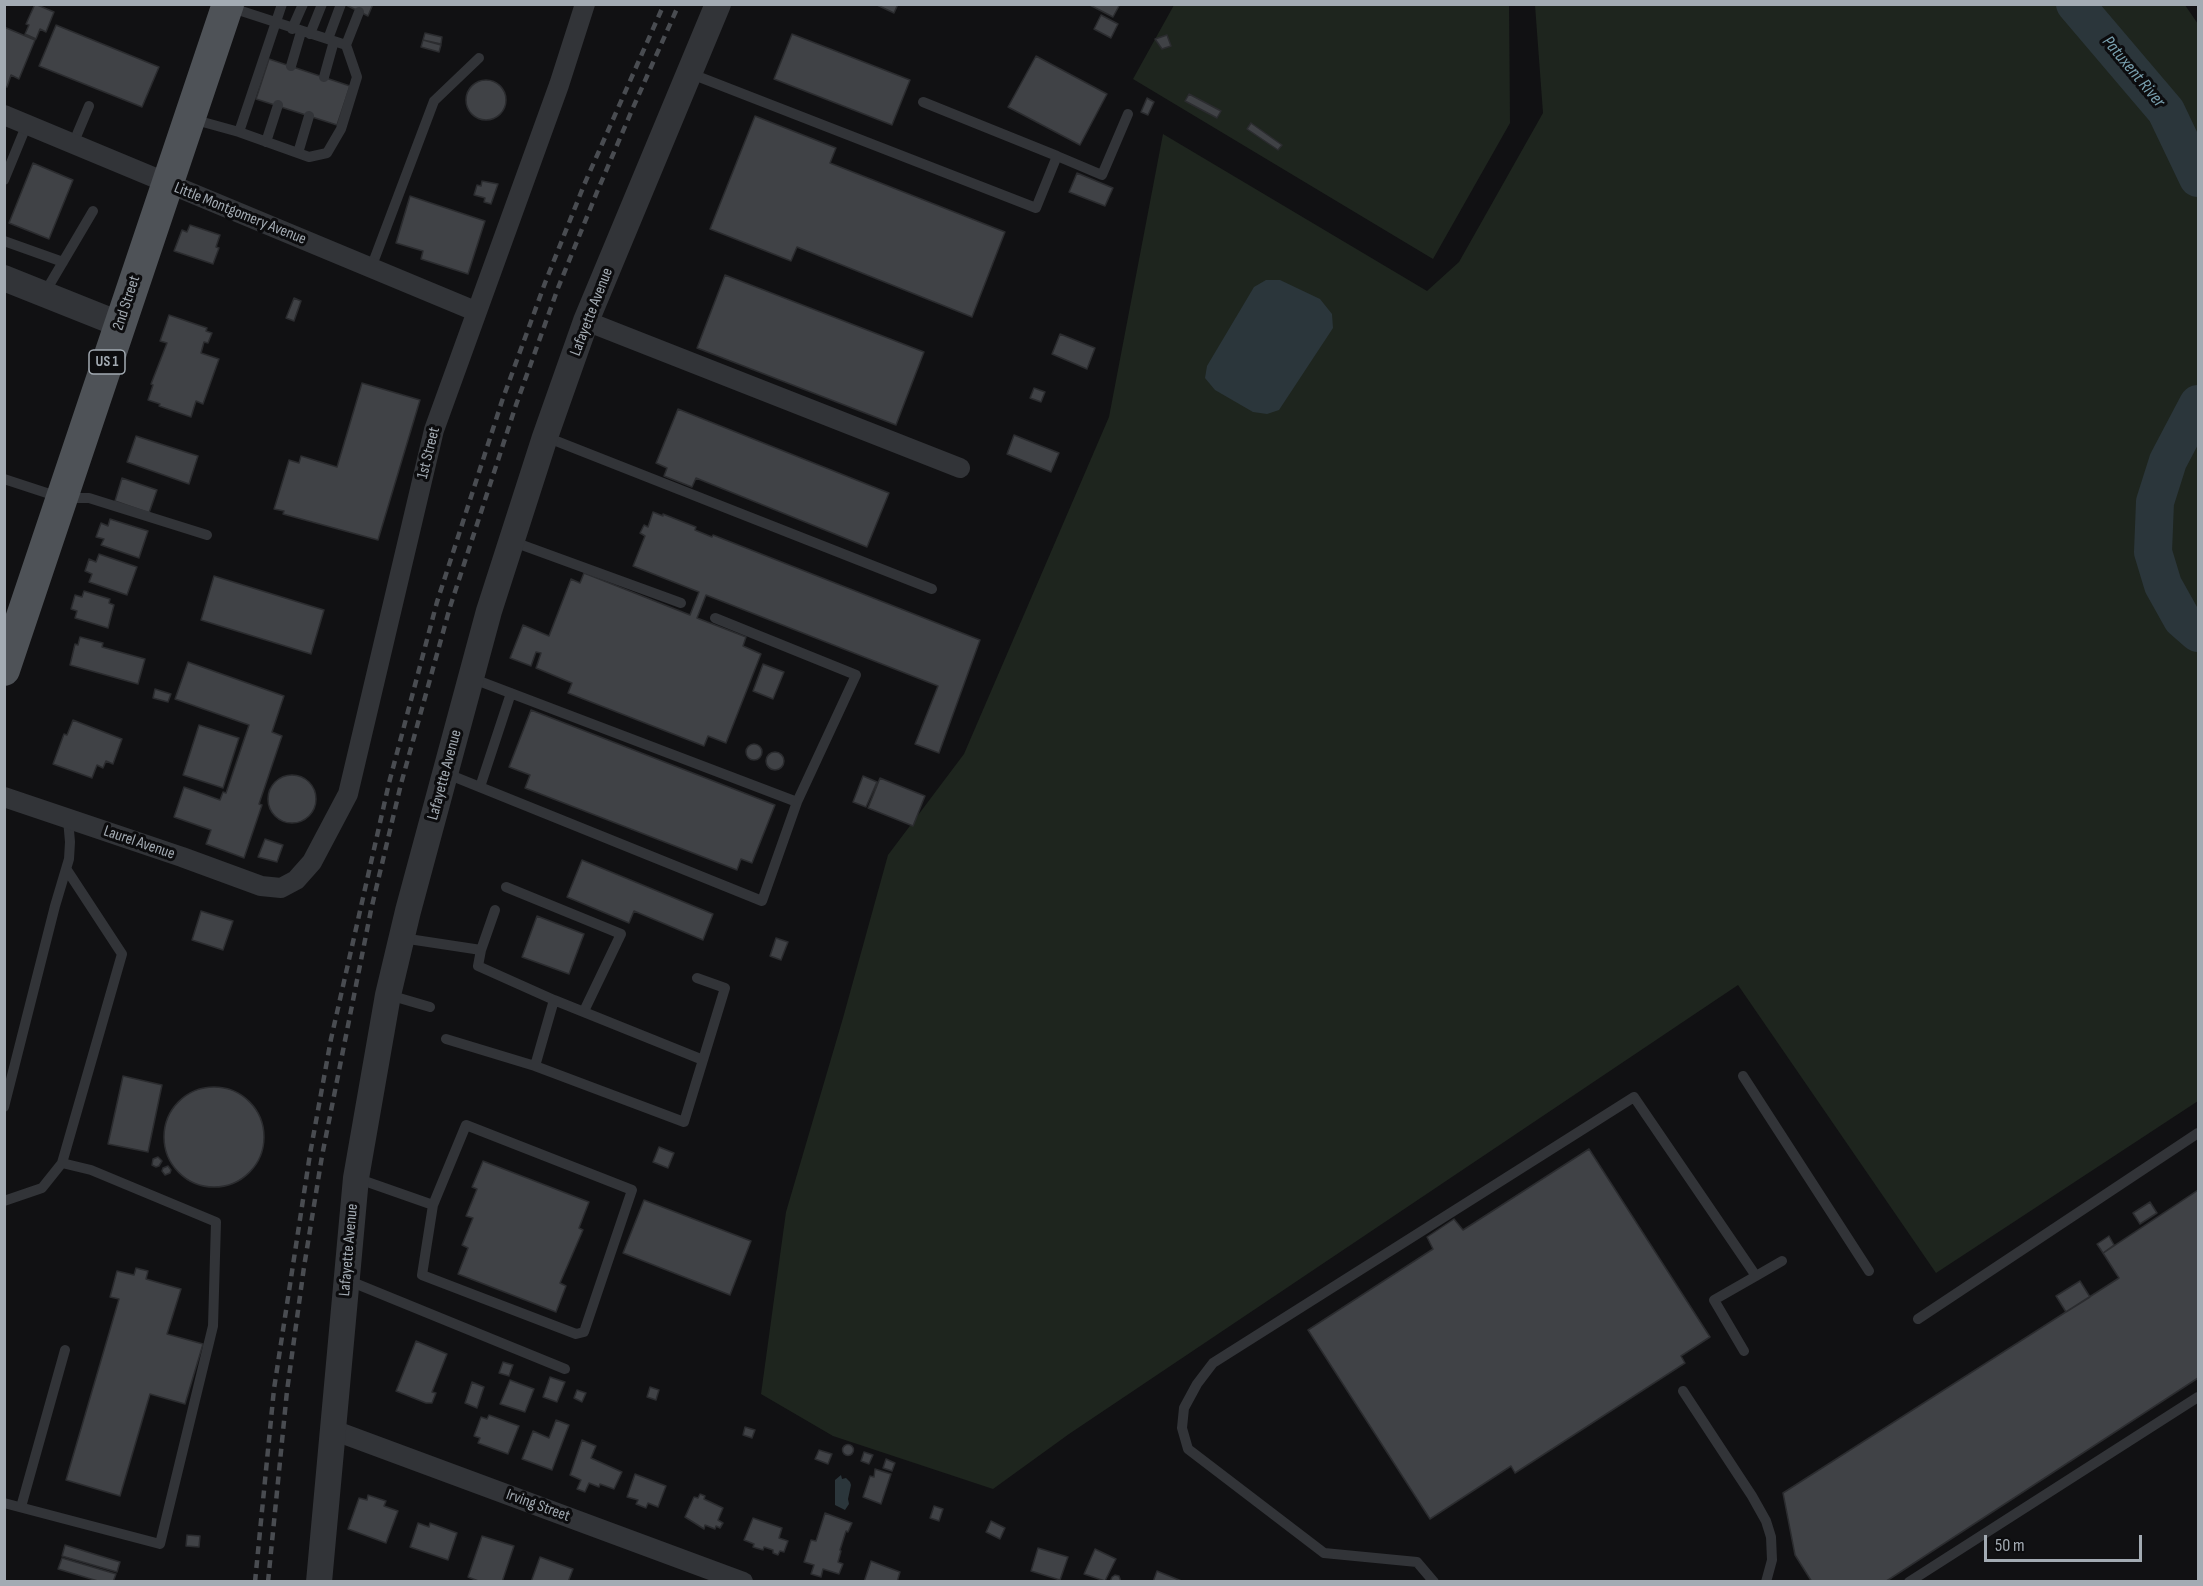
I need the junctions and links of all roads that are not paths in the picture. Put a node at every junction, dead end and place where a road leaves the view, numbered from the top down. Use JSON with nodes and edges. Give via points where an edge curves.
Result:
{"nodes":[{"id":1,"x":282,"y":4,"type":"edge"},
{"id":2,"x":303,"y":4,"type":"edge"},
{"id":3,"x":322,"y":4,"type":"edge"},
{"id":4,"x":341,"y":4,"type":"edge"},
{"id":5,"x":585,"y":4,"type":"edge"},
{"id":6,"x":718,"y":4,"type":"edge"},
{"id":7,"x":227,"y":6,"type":"edge"},
{"id":8,"x":359,"y":12,"type":"dead end"},
{"id":9,"x":276,"y":23,"type":"junction"},
{"id":10,"x":301,"y":32,"type":"junction"},
{"id":11,"x":331,"y":40,"type":"junction"},
{"id":12,"x":346,"y":45,"type":"junction"},
{"id":13,"x":479,"y":58,"type":"dead end"},
{"id":14,"x":291,"y":66,"type":"dead end"},
{"id":15,"x":689,"y":73,"type":"junction"},
{"id":16,"x":324,"y":77,"type":"dead end"},
{"id":17,"x":923,"y":102,"type":"dead end"},
{"id":18,"x":278,"y":105,"type":"dead end"},
{"id":19,"x":89,"y":106,"type":"dead end"},
{"id":20,"x":1128,"y":114,"type":"dead end"},
{"id":21,"x":4,"y":115,"type":"edge"},
{"id":22,"x":309,"y":116,"type":"dead end"},
{"id":23,"x":189,"y":118,"type":"junction"},
{"id":24,"x":27,"y":124,"type":"junction"},
{"id":25,"x":239,"y":132,"type":"junction"},
{"id":26,"x":266,"y":142,"type":"junction"},
{"id":27,"x":73,"y":144,"type":"junction"},
{"id":28,"x":298,"y":153,"type":"junction"},
{"id":29,"x":1057,"y":156,"type":"junction"},
{"id":30,"x":4,"y":180,"type":"edge"},
{"id":31,"x":166,"y":183,"type":"junction"},
{"id":32,"x":93,"y":211,"type":"dead end"},
{"id":33,"x":4,"y":241,"type":"edge"},
{"id":34,"x":63,"y":262,"type":"junction"},
{"id":35,"x":371,"y":268,"type":"junction"},
{"id":36,"x":4,"y":278,"type":"edge"},
{"id":37,"x":44,"y":294,"type":"junction"},
{"id":38,"x":476,"y":311,"type":"junction"},
{"id":39,"x":586,"y":321,"type":"junction"},
{"id":40,"x":120,"y":324,"type":"junction"},
{"id":41,"x":545,"y":437,"type":"junction"},
{"id":42,"x":960,"y":468,"type":"dead end"},
{"id":43,"x":4,"y":479,"type":"edge"},
{"id":44,"x":62,"y":498,"type":"junction"},
{"id":45,"x":207,"y":535,"type":"dead end"},
{"id":46,"x":511,"y":541,"type":"junction"},
{"id":47,"x":932,"y":589,"type":"dead end"},
{"id":48,"x":681,"y":603,"type":"dead end"},
{"id":49,"x":715,"y":618,"type":"dead end"},
{"id":50,"x":4,"y":670,"type":"edge"},
{"id":51,"x":471,"y":678,"type":"junction"},
{"id":52,"x":511,"y":693,"type":"junction"},
{"id":53,"x":445,"y":773,"type":"junction"},
{"id":54,"x":480,"y":787,"type":"junction"},
{"id":55,"x":4,"y":797,"type":"edge"},
{"id":56,"x":797,"y":802,"type":"junction"},
{"id":57,"x":68,"y":819,"type":"junction"},
{"id":58,"x":67,"y":870,"type":"junction"},
{"id":59,"x":506,"y":887,"type":"dead end"},
{"id":60,"x":274,"y":888,"type":"joint"},
{"id":61,"x":495,"y":910,"type":"dead end"},
{"id":62,"x":402,"y":938,"type":"junction"},
{"id":63,"x":481,"y":950,"type":"junction"},
{"id":64,"x":697,"y":978,"type":"dead end"},
{"id":65,"x":388,"y":994,"type":"junction"},
{"id":66,"x":554,"y":1000,"type":"junction"},
{"id":67,"x":430,"y":1007,"type":"dead end"},
{"id":68,"x":584,"y":1011,"type":"junction"},
{"id":69,"x":446,"y":1039,"type":"dead end"},
{"id":70,"x":703,"y":1060,"type":"junction"},
{"id":71,"x":535,"y":1066,"type":"junction"},
{"id":72,"x":1743,"y":1076,"type":"dead end"},
{"id":73,"x":4,"y":1107,"type":"edge"},
{"id":74,"x":2199,"y":1134,"type":"edge"},
{"id":75,"x":62,"y":1162,"type":"junction"},
{"id":76,"x":356,"y":1178,"type":"junction"},
{"id":77,"x":4,"y":1201,"type":"edge"},
{"id":78,"x":433,"y":1205,"type":"junction"},
{"id":79,"x":1782,"y":1261,"type":"dead end"},
{"id":80,"x":1869,"y":1271,"type":"dead end"},
{"id":81,"x":1756,"y":1276,"type":"junction"},
{"id":82,"x":346,"y":1280,"type":"junction"},
{"id":83,"x":1918,"y":1318,"type":"dead end"},
{"id":84,"x":65,"y":1350,"type":"dead end"},
{"id":85,"x":1744,"y":1351,"type":"dead end"},
{"id":86,"x":565,"y":1369,"type":"dead end"},
{"id":87,"x":1683,"y":1390,"type":"dead end"},
{"id":88,"x":2199,"y":1397,"type":"edge"},
{"id":89,"x":333,"y":1430,"type":"junction"},
{"id":90,"x":4,"y":1503,"type":"edge"},
{"id":91,"x":21,"y":1507,"type":"junction"},
{"id":92,"x":319,"y":1581,"type":"edge"},
{"id":93,"x":743,"y":1581,"type":"edge"},
{"id":94,"x":1434,"y":1581,"type":"edge"},
{"id":95,"x":1766,"y":1581,"type":"edge"},
{"id":96,"x":1909,"y":1581,"type":"edge"}],
"edges":[{"from":1,"to":9,"type":"lane"},
{"from":2,"to":10,"type":"lane"},
{"from":3,"to":10,"type":"lane"},
{"from":4,"to":11,"type":"lane"},
{"from":5,"to":38,"type":"street","name":"1st Street"},
{"from":6,"to":15,"type":"street","name":"Lafayette Avenue"},
{"from":7,"to":9,"type":"lane"},
{"from":7,"to":23,"type":"main road","name":"2nd Street","number":"US 1"},
{"from":8,"to":12,"type":"lane"},
{"from":9,"to":10,"type":"lane"},
{"from":9,"to":25,"type":"lane"},
{"from":10,"to":11,"type":"lane"},
{"from":10,"to":14,"type":"lane"},
{"from":11,"to":12,"type":"lane"},
{"from":11,"to":16,"type":"lane"},
{"from":12,"to":28,"type":"lane","via":[[357,77],[341,129],[327,153],[309,157]]},
{"from":13,"to":35,"type":"lane","via":[[434,101]]},
{"from":15,"to":29,"type":"lane","via":[[1036,208]]},
{"from":15,"to":39,"type":"street","name":"Lafayette Avenue"},
{"from":17,"to":29,"type":"lane"},
{"from":18,"to":26,"type":"lane"},
{"from":19,"to":27,"type":"lane"},
{"from":20,"to":29,"type":"lane","via":[[1102,175]]},
{"from":21,"to":24,"type":"street","name":"Little Montgomery Avenue"},
{"from":22,"to":28,"type":"lane"},
{"from":23,"to":25,"type":"lane"},
{"from":23,"to":31,"type":"main road","name":"2nd Street","number":"US 1"},
{"from":24,"to":27,"type":"street","name":"Little Montgomery Avenue"},
{"from":24,"to":30,"type":"lane"},
{"from":25,"to":26,"type":"lane"},
{"from":26,"to":28,"type":"lane"},
{"from":27,"to":31,"type":"street","name":"Little Montgomery Avenue"},
{"from":31,"to":35,"type":"street","name":"Little Montgomery Avenue"},
{"from":31,"to":40,"type":"main road","name":"2nd Street","number":"US 1"},
{"from":32,"to":34,"type":"lane"},
{"from":33,"to":34,"type":"lane"},
{"from":34,"to":37,"type":"lane"},
{"from":35,"to":38,"type":"street","name":"Little Montgomery Avenue"},
{"from":36,"to":37,"type":"street"},
{"from":37,"to":40,"type":"street"},
{"from":38,"to":60,"type":"street","name":"1st Street","via":[[434,430],[348,794],[305,872],[281,888]]},
{"from":39,"to":41,"type":"street","name":"Lafayette Avenue"},
{"from":39,"to":42,"type":"street"},
{"from":40,"to":44,"type":"main road","name":"2nd Street","number":"US 1"},
{"from":41,"to":46,"type":"street","name":"Lafayette Avenue"},
{"from":41,"to":47,"type":"lane"},
{"from":43,"to":44,"type":"lane"},
{"from":44,"to":45,"type":"lane","via":[[88,498]]},
{"from":44,"to":50,"type":"main road","name":"2nd Street","number":"US 1"},
{"from":46,"to":48,"type":"lane"},
{"from":46,"to":51,"type":"street","name":"Lafayette Avenue"},
{"from":49,"to":56,"type":"lane","via":[[856,675]]},
{"from":51,"to":52,"type":"lane"},
{"from":51,"to":53,"type":"street","name":"Lafayette Avenue"},
{"from":52,"to":54,"type":"lane"},
{"from":52,"to":56,"type":"lane"},
{"from":53,"to":54,"type":"lane"},
{"from":53,"to":62,"type":"street","name":"Lafayette Avenue"},
{"from":54,"to":56,"type":"lane","via":[[762,901]]},
{"from":55,"to":57,"type":"street","name":"Laurel Avenue"},
{"from":57,"to":58,"type":"lane"},
{"from":57,"to":60,"type":"street","name":"Laurel Avenue"},
{"from":58,"to":73,"type":"lane"},
{"from":58,"to":75,"type":"lane","via":[[122,954]]},
{"from":59,"to":68,"type":"lane","via":[[621,934]]},
{"from":61,"to":63,"type":"lane"},
{"from":62,"to":63,"type":"lane"},
{"from":62,"to":65,"type":"street","name":"Lafayette Avenue"},
{"from":63,"to":66,"type":"lane","via":[[478,966]]},
{"from":64,"to":70,"type":"lane","via":[[725,988]]},
{"from":65,"to":67,"type":"lane"},
{"from":65,"to":76,"type":"street","name":"Lafayette Avenue"},
{"from":66,"to":68,"type":"lane"},
{"from":66,"to":71,"type":"lane"},
{"from":68,"to":70,"type":"lane"},
{"from":69,"to":71,"type":"lane"},
{"from":70,"to":71,"type":"lane","via":[[684,1122]]},
{"from":72,"to":80,"type":"lane"},
{"from":74,"to":83,"type":"lane"},
{"from":75,"to":77,"type":"lane","via":[[42,1188]]},
{"from":75,"to":91,"type":"lane","via":[[91,1170],[216,1222],[213,1326],[160,1544]]},
{"from":76,"to":78,"type":"lane"},
{"from":76,"to":82,"type":"street","name":"Lafayette Avenue"},
{"from":78,"to":78,"type":"lane","via":[[466,1125],[632,1190],[584,1332],[576,1334],[422,1275]]},
{"from":79,"to":81,"type":"lane"},
{"from":81,"to":85,"type":"lane","via":[[1714,1300]]},
{"from":81,"to":94,"type":"lane","via":[[1634,1097],[1213,1363],[1184,1408],[1182,1428],[1188,1449],[1324,1553],[1417,1562]]},
{"from":82,"to":86,"type":"lane"},
{"from":82,"to":89,"type":"street","name":"Lafayette Avenue"},
{"from":84,"to":91,"type":"lane"},
{"from":87,"to":95,"type":"lane","via":[[1766,1521],[1772,1560]]},
{"from":88,"to":96,"type":"lane"},
{"from":89,"to":92,"type":"street","name":"Lafayette Avenue"},
{"from":89,"to":93,"type":"street","name":"Irving Street"},
{"from":90,"to":91,"type":"lane"}]}
